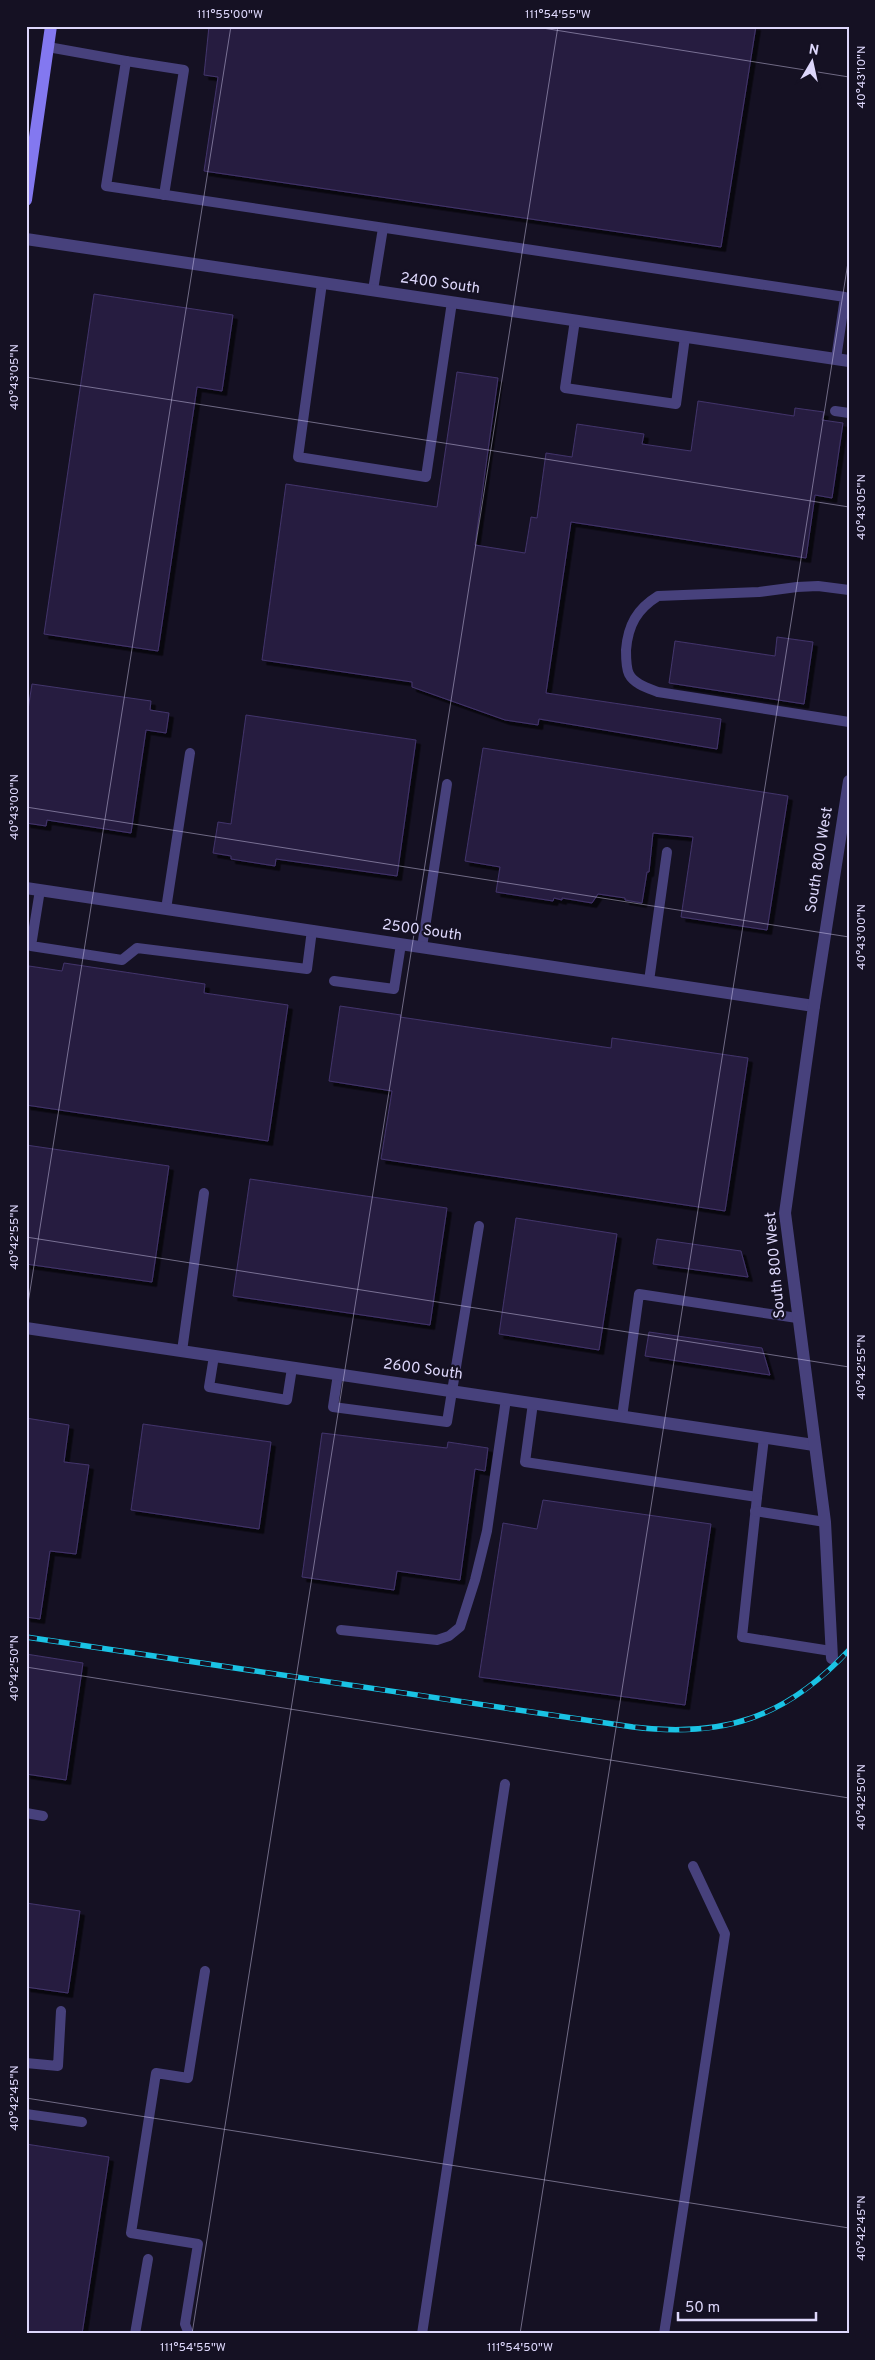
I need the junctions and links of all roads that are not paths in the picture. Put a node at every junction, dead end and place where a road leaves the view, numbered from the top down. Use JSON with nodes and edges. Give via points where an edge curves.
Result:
{"nodes":[{"id":1,"x":51,"y":26,"type":"edge"},
{"id":2,"x":48,"y":47,"type":"junction"},
{"id":3,"x":126,"y":60,"type":"junction"},
{"id":4,"x":27,"y":193,"type":"edge"},
{"id":5,"x":164,"y":195,"type":"junction"},
{"id":6,"x":383,"y":228,"type":"junction"},
{"id":7,"x":26,"y":239,"type":"edge"},
{"id":8,"x":322,"y":283,"type":"junction"},
{"id":9,"x":373,"y":290,"type":"junction"},
{"id":10,"x":452,"y":302,"type":"junction"},
{"id":11,"x":575,"y":320,"type":"junction"},
{"id":12,"x":685,"y":337,"type":"junction"},
{"id":13,"x":842,"y":360,"type":"edge"},
{"id":14,"x":835,"y":411,"type":"dead end"},
{"id":15,"x":849,"y":413,"type":"edge"},
{"id":16,"x":849,"y":590,"type":"edge"},
{"id":17,"x":849,"y":722,"type":"edge"},
{"id":18,"x":190,"y":753,"type":"dead end"},
{"id":19,"x":849,"y":781,"type":"edge"},
{"id":20,"x":447,"y":784,"type":"dead end"},
{"id":21,"x":667,"y":852,"type":"dead end"},
{"id":22,"x":26,"y":888,"type":"edge"},
{"id":23,"x":40,"y":890,"type":"junction"},
{"id":24,"x":166,"y":909,"type":"junction"},
{"id":25,"x":312,"y":930,"type":"junction"},
{"id":26,"x":401,"y":944,"type":"junction"},
{"id":27,"x":422,"y":947,"type":"junction"},
{"id":28,"x":29,"y":950,"type":"edge"},
{"id":29,"x":334,"y":981,"type":"dead end"},
{"id":30,"x":649,"y":981,"type":"junction"},
{"id":31,"x":814,"y":1006,"type":"junction"},
{"id":32,"x":204,"y":1193,"type":"dead end"},
{"id":33,"x":479,"y":1226,"type":"dead end"},
{"id":34,"x":797,"y":1318,"type":"junction"},
{"id":35,"x":26,"y":1328,"type":"edge"},
{"id":36,"x":182,"y":1351,"type":"junction"},
{"id":37,"x":214,"y":1356,"type":"junction"},
{"id":38,"x":292,"y":1368,"type":"junction"},
{"id":39,"x":338,"y":1374,"type":"junction"},
{"id":40,"x":452,"y":1391,"type":"junction"},
{"id":41,"x":506,"y":1399,"type":"junction"},
{"id":42,"x":533,"y":1403,"type":"junction"},
{"id":43,"x":622,"y":1417,"type":"junction"},
{"id":44,"x":764,"y":1438,"type":"junction"},
{"id":45,"x":814,"y":1445,"type":"junction"},
{"id":46,"x":757,"y":1498,"type":"junction"},
{"id":47,"x":755,"y":1511,"type":"junction"},
{"id":48,"x":825,"y":1522,"type":"junction"},
{"id":49,"x":341,"y":1630,"type":"dead end"},
{"id":50,"x":831,"y":1655,"type":"joint"},
{"id":51,"x":505,"y":1784,"type":"dead end"},
{"id":52,"x":26,"y":1814,"type":"edge"},
{"id":53,"x":43,"y":1816,"type":"dead end"},
{"id":54,"x":693,"y":1866,"type":"dead end"},
{"id":55,"x":205,"y":1971,"type":"dead end"},
{"id":56,"x":62,"y":2011,"type":"dead end"},
{"id":57,"x":26,"y":2062,"type":"edge"},
{"id":58,"x":26,"y":2114,"type":"edge"},
{"id":59,"x":82,"y":2122,"type":"dead end"},
{"id":60,"x":148,"y":2259,"type":"dead end"},
{"id":61,"x":135,"y":2334,"type":"edge"},
{"id":62,"x":189,"y":2334,"type":"edge"},
{"id":63,"x":422,"y":2334,"type":"edge"},
{"id":64,"x":664,"y":2334,"type":"edge"}],
"edges":[{"from":1,"to":2,"type":"main road"},
{"from":2,"to":3,"type":"lane"},
{"from":2,"to":4,"type":"main road"},
{"from":3,"to":5,"type":"lane","via":[[184,70]]},
{"from":3,"to":5,"type":"lane","via":[[106,186]]},
{"from":5,"to":6,"type":"lane"},
{"from":6,"to":9,"type":"lane"},
{"from":6,"to":13,"type":"lane","via":[[845,297]]},
{"from":7,"to":8,"type":"street","name":"2400 South"},
{"from":8,"to":9,"type":"street","name":"2400 South"},
{"from":8,"to":10,"type":"lane","via":[[298,457],[426,477]]},
{"from":9,"to":10,"type":"street","name":"2400 South"},
{"from":10,"to":11,"type":"street","name":"2400 South"},
{"from":11,"to":12,"type":"street","name":"2400 South"},
{"from":11,"to":12,"type":"lane","via":[[565,388],[676,404]]},
{"from":12,"to":13,"type":"street","name":"2400 South"},
{"from":14,"to":15,"type":"lane"},
{"from":16,"to":17,"type":"lane","via":[[818,586],[658,596],[645,604],[634,618],[626,657],[629,674],[639,684],[658,692]]},
{"from":18,"to":24,"type":"lane"},
{"from":19,"to":31,"type":"street","name":"South 800 West"},
{"from":20,"to":27,"type":"lane"},
{"from":21,"to":30,"type":"lane"},
{"from":22,"to":23,"type":"street","name":"2500 South"},
{"from":23,"to":24,"type":"street","name":"2500 South"},
{"from":23,"to":28,"type":"lane"},
{"from":24,"to":25,"type":"street","name":"2500 South"},
{"from":25,"to":26,"type":"street","name":"2500 South"},
{"from":25,"to":28,"type":"lane","via":[[307,969],[137,948],[122,960]]},
{"from":26,"to":27,"type":"street","name":"2500 South"},
{"from":26,"to":29,"type":"lane","via":[[394,989]]},
{"from":27,"to":30,"type":"street","name":"2500 South"},
{"from":30,"to":31,"type":"street","name":"2500 South"},
{"from":31,"to":34,"type":"street","name":"South 800 West","via":[[785,1214]]},
{"from":32,"to":36,"type":"lane"},
{"from":33,"to":40,"type":"lane"},
{"from":34,"to":43,"type":"lane","via":[[639,1294]]},
{"from":34,"to":45,"type":"street","name":"South 800 West"},
{"from":35,"to":36,"type":"street","name":"2600 South"},
{"from":36,"to":37,"type":"street","name":"2600 South"},
{"from":37,"to":38,"type":"street","name":"2600 South"},
{"from":37,"to":38,"type":"lane","via":[[209,1387],[287,1400]]},
{"from":38,"to":39,"type":"street","name":"2600 South"},
{"from":39,"to":40,"type":"street","name":"2600 South"},
{"from":39,"to":40,"type":"lane","via":[[333,1406],[448,1422]]},
{"from":40,"to":41,"type":"street","name":"2600 South"},
{"from":41,"to":42,"type":"street","name":"2600 South"},
{"from":41,"to":49,"type":"lane","via":[[487,1531],[460,1627],[437,1640]]},
{"from":42,"to":43,"type":"street","name":"2600 South"},
{"from":42,"to":46,"type":"lane","via":[[525,1462]]},
{"from":43,"to":44,"type":"street","name":"2600 South"},
{"from":44,"to":45,"type":"street","name":"2600 South"},
{"from":44,"to":46,"type":"lane"},
{"from":45,"to":48,"type":"street","name":"South 800 West"},
{"from":46,"to":47,"type":"lane"},
{"from":47,"to":48,"type":"lane"},
{"from":47,"to":50,"type":"lane","via":[[742,1637]]},
{"from":48,"to":50,"type":"street","name":"South 800 West"},
{"from":51,"to":63,"type":"lane"},
{"from":52,"to":53,"type":"lane"},
{"from":54,"to":64,"type":"lane","via":[[725,1934]]},
{"from":55,"to":62,"type":"lane","via":[[188,2078],[156,2073],[131,2234],[198,2244],[185,2324]]},
{"from":56,"to":57,"type":"lane","via":[[58,2066]]},
{"from":58,"to":59,"type":"lane"},
{"from":60,"to":61,"type":"lane"}]}
